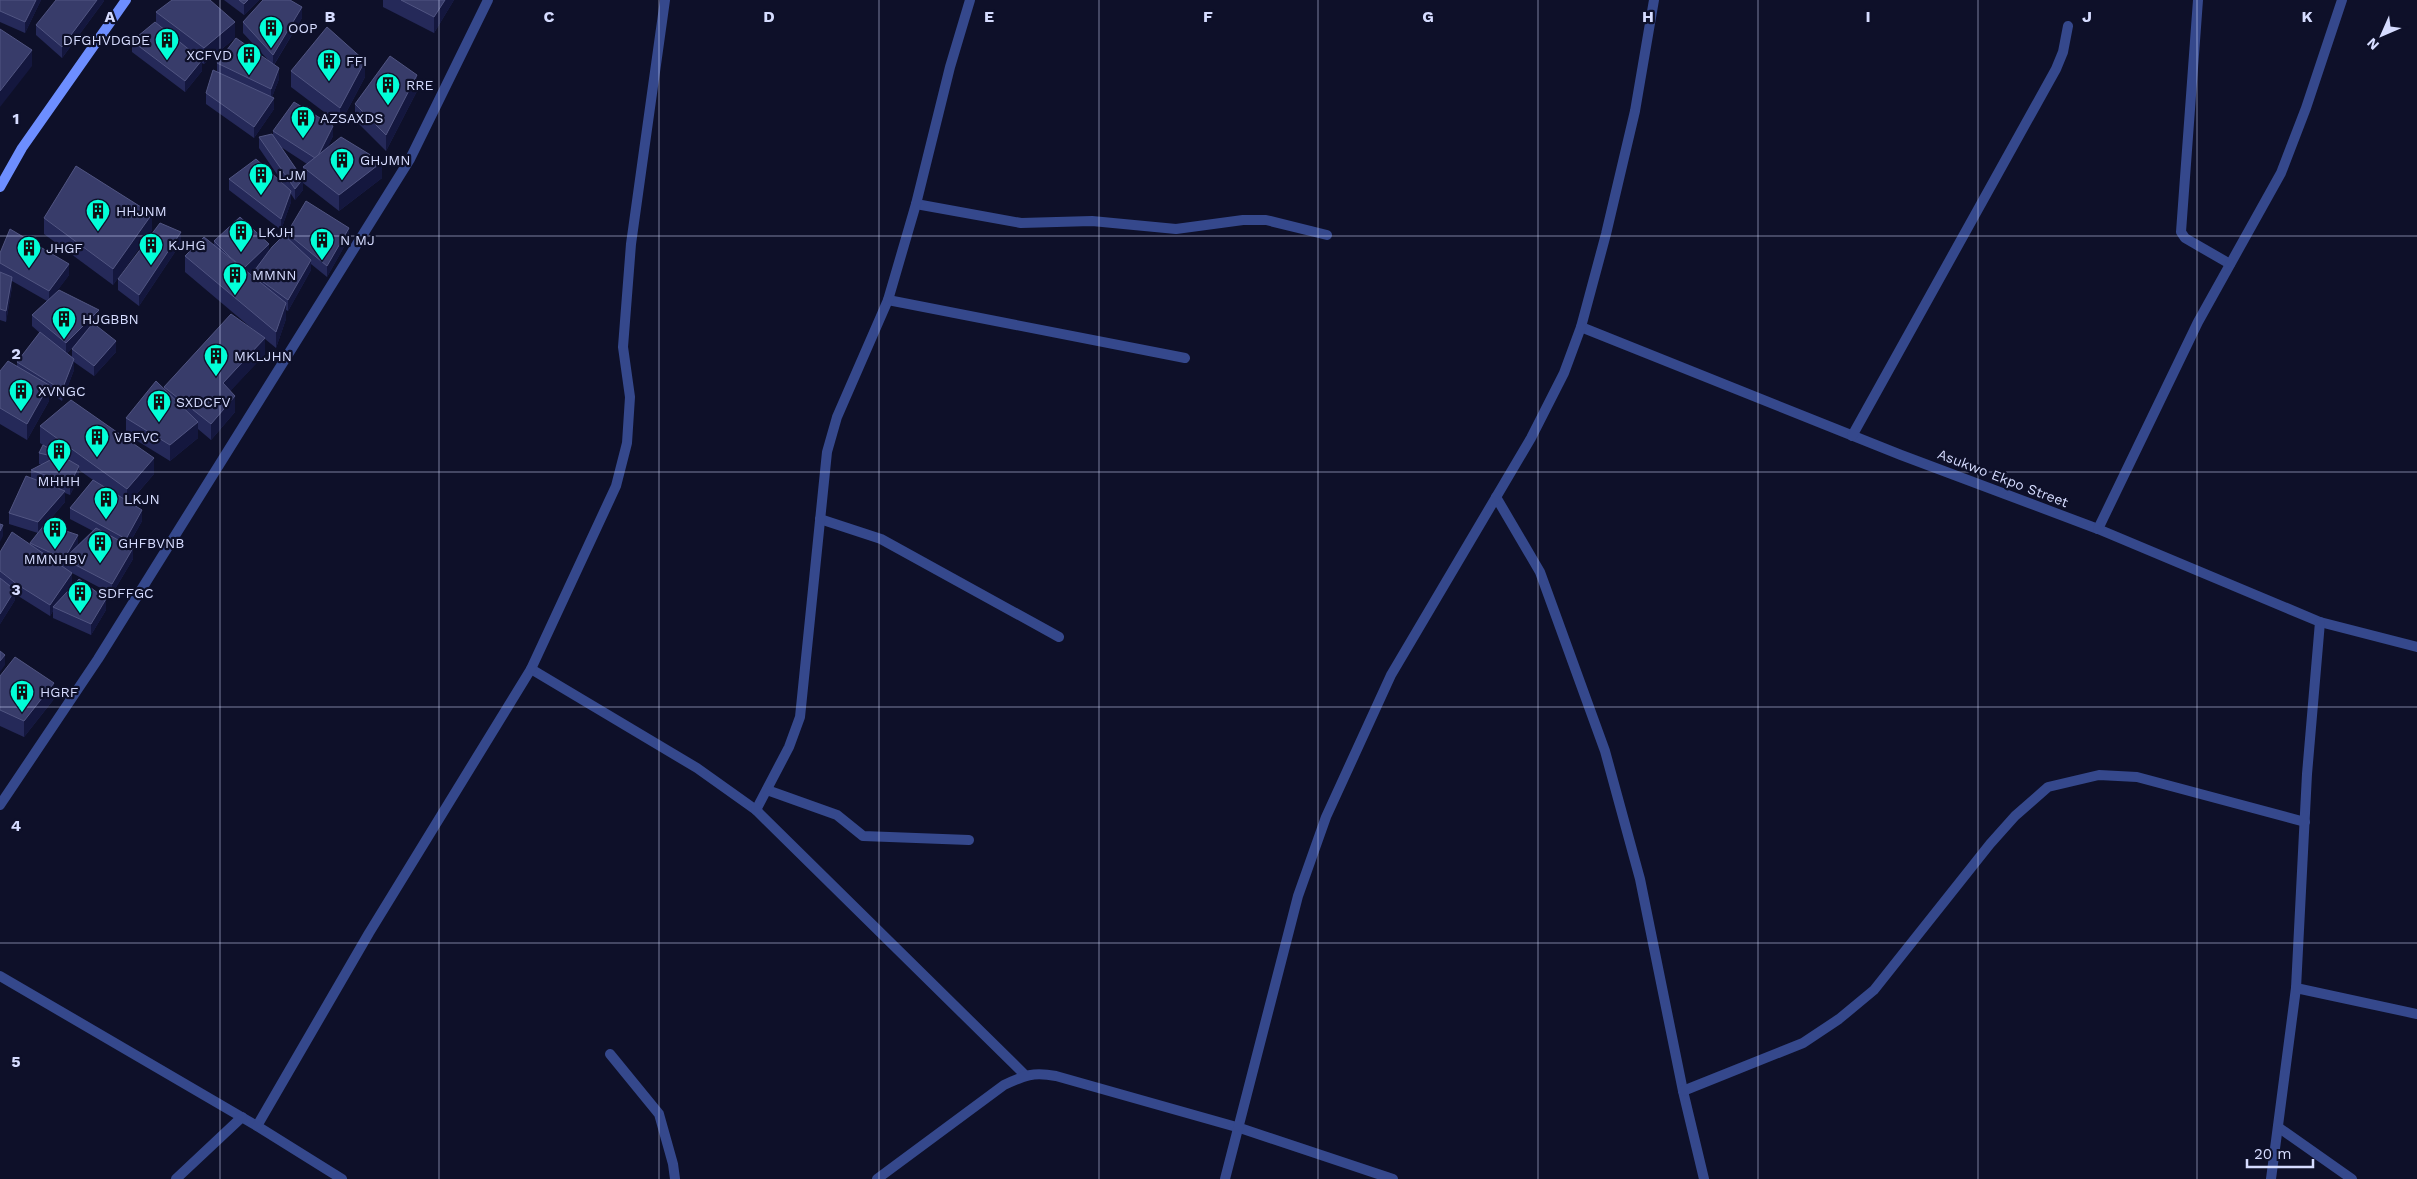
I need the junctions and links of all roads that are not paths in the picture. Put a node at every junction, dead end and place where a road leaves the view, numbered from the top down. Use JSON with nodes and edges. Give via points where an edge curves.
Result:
{"nodes":[{"id":1,"x":126,"y":0,"type":"edge"},
{"id":2,"x":488,"y":0,"type":"edge"},
{"id":3,"x":665,"y":0,"type":"edge"},
{"id":4,"x":970,"y":0,"type":"edge"},
{"id":5,"x":1654,"y":0,"type":"edge"},
{"id":6,"x":2198,"y":0,"type":"edge"},
{"id":7,"x":2342,"y":0,"type":"edge"},
{"id":8,"x":2068,"y":26,"type":"dead end"},
{"id":9,"x":0,"y":187,"type":"edge"},
{"id":10,"x":916,"y":204,"type":"junction"},
{"id":11,"x":1327,"y":235,"type":"dead end"},
{"id":12,"x":2230,"y":264,"type":"junction"},
{"id":13,"x":888,"y":300,"type":"junction"},
{"id":14,"x":1581,"y":327,"type":"junction"},
{"id":15,"x":1185,"y":358,"type":"dead end"},
{"id":16,"x":1852,"y":436,"type":"junction"},
{"id":17,"x":1496,"y":496,"type":"junction"},
{"id":18,"x":820,"y":519,"type":"junction"},
{"id":19,"x":2098,"y":529,"type":"junction"},
{"id":20,"x":2320,"y":622,"type":"junction"},
{"id":21,"x":1059,"y":637,"type":"dead end"},
{"id":22,"x":2417,"y":647,"type":"edge"},
{"id":23,"x":531,"y":669,"type":"junction"},
{"id":24,"x":766,"y":790,"type":"junction"},
{"id":25,"x":0,"y":805,"type":"edge"},
{"id":26,"x":756,"y":810,"type":"junction"},
{"id":27,"x":2304,"y":822,"type":"junction"},
{"id":28,"x":969,"y":840,"type":"dead end"},
{"id":29,"x":0,"y":976,"type":"edge"},
{"id":30,"x":2296,"y":988,"type":"junction"},
{"id":31,"x":2417,"y":1014,"type":"edge"},
{"id":32,"x":610,"y":1054,"type":"dead end"},
{"id":33,"x":1025,"y":1075,"type":"junction"},
{"id":34,"x":1683,"y":1091,"type":"junction"},
{"id":35,"x":242,"y":1117,"type":"junction"},
{"id":36,"x":257,"y":1126,"type":"junction"},
{"id":37,"x":2278,"y":1127,"type":"junction"},
{"id":38,"x":1240,"y":1128,"type":"junction"},
{"id":39,"x":176,"y":1179,"type":"edge"},
{"id":40,"x":342,"y":1179,"type":"edge"},
{"id":41,"x":675,"y":1179,"type":"edge"},
{"id":42,"x":877,"y":1179,"type":"edge"},
{"id":43,"x":1225,"y":1179,"type":"edge"},
{"id":44,"x":1393,"y":1179,"type":"edge"},
{"id":45,"x":1704,"y":1179,"type":"edge"},
{"id":46,"x":2271,"y":1179,"type":"edge"},
{"id":47,"x":2352,"y":1179,"type":"edge"}],
"edges":[{"from":1,"to":9,"type":"main road","via":[[22,148]]},
{"from":2,"to":25,"type":"street","via":[[410,159],[98,659]]},
{"from":3,"to":23,"type":"street","via":[[626,291],[623,347],[630,397],[628,443],[616,486]]},
{"from":4,"to":10,"type":"street"},
{"from":5,"to":14,"type":"street","via":[[1635,111]]},
{"from":6,"to":12,"type":"street","via":[[2181,232],[2185,238]]},
{"from":7,"to":12,"type":"street","via":[[2281,173]]},
{"from":8,"to":16,"type":"street","via":[[2056,69]]},
{"from":10,"to":11,"type":"street","via":[[1021,223],[1092,221],[1176,229],[1266,220]]},
{"from":10,"to":13,"type":"street"},
{"from":12,"to":19,"type":"street","via":[[2198,322]]},
{"from":13,"to":15,"type":"street"},
{"from":13,"to":18,"type":"street","via":[[837,417],[829,443]]},
{"from":14,"to":16,"type":"street","name":"Asukwo Ekpo Street"},
{"from":14,"to":17,"type":"street","via":[[1552,398]]},
{"from":16,"to":19,"type":"street","name":"Asukwo Ekpo Street"},
{"from":17,"to":34,"type":"street","via":[[1540,572],[1605,751],[1640,879]]},
{"from":17,"to":38,"type":"street","via":[[1392,675],[1326,817],[1298,896]]},
{"from":18,"to":21,"type":"street","via":[[881,539]]},
{"from":18,"to":24,"type":"street","via":[[800,717],[789,747]]},
{"from":19,"to":20,"type":"street","name":"Asukwo Ekpo Street"},
{"from":20,"to":22,"type":"street","name":"Asukwo Ekpo Street"},
{"from":20,"to":27,"type":"street"},
{"from":23,"to":26,"type":"street","via":[[696,768]]},
{"from":23,"to":36,"type":"street","via":[[369,933]]},
{"from":24,"to":26,"type":"street"},
{"from":24,"to":28,"type":"street","via":[[837,815],[863,836]]},
{"from":26,"to":33,"type":"street"},
{"from":27,"to":30,"type":"street"},
{"from":27,"to":34,"type":"street","via":[[2137,777],[2099,775],[2048,787],[1990,844],[1874,990],[1803,1043]]},
{"from":29,"to":35,"type":"street"},
{"from":30,"to":31,"type":"street"},
{"from":30,"to":37,"type":"street"},
{"from":32,"to":41,"type":"street","via":[[659,1114]]},
{"from":33,"to":38,"type":"street","via":[[1056,1076]]},
{"from":33,"to":42,"type":"street","via":[[1004,1085]]},
{"from":34,"to":45,"type":"street"},
{"from":35,"to":36,"type":"street"},
{"from":35,"to":39,"type":"street"},
{"from":36,"to":40,"type":"street"},
{"from":37,"to":46,"type":"street"},
{"from":37,"to":47,"type":"street"},
{"from":38,"to":43,"type":"street"},
{"from":38,"to":44,"type":"street"}]}
